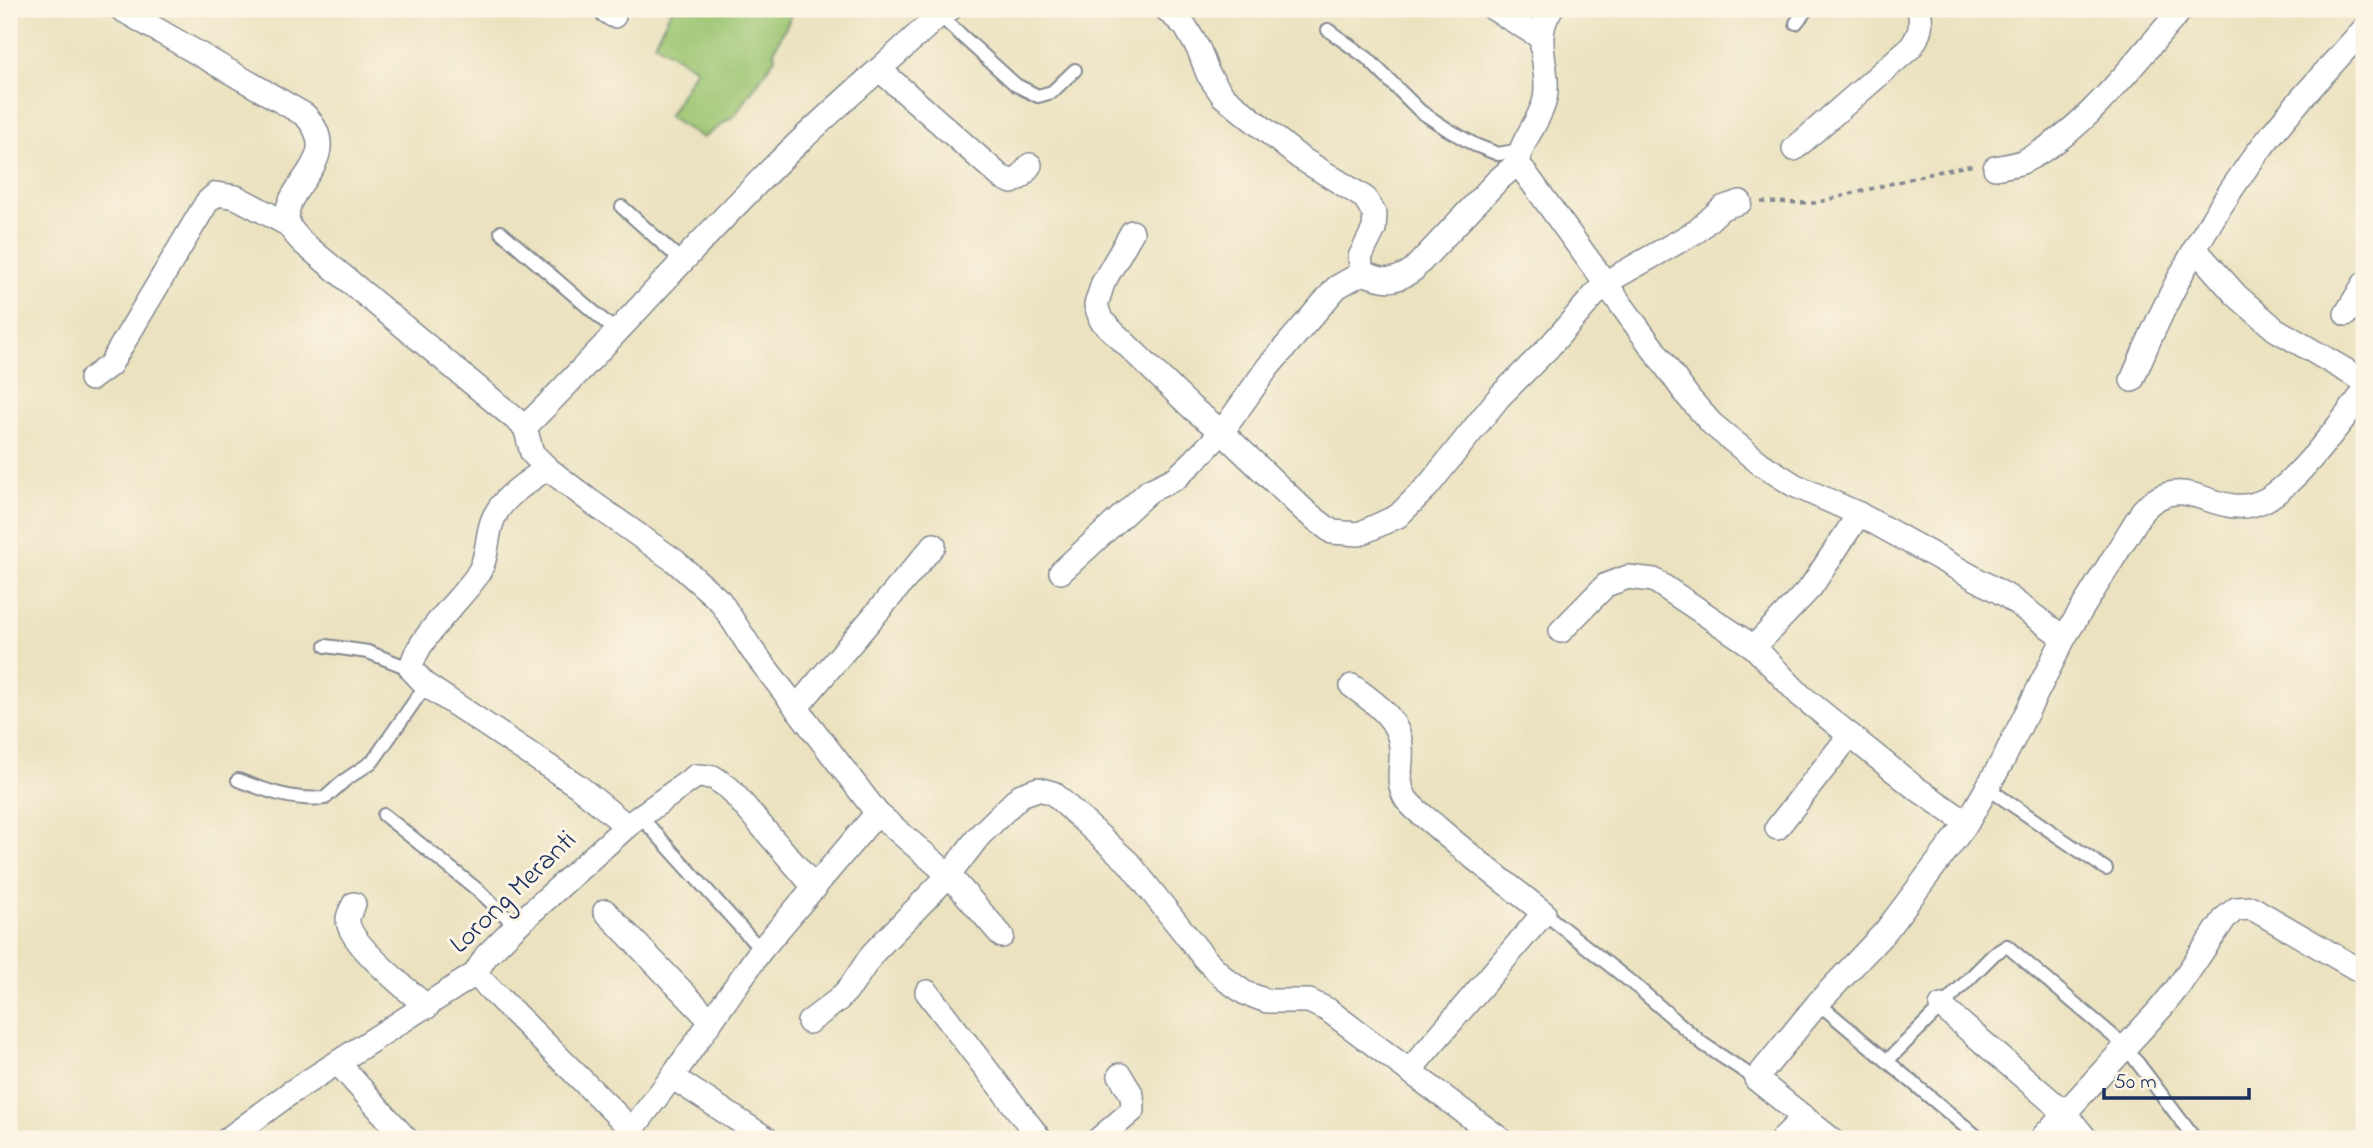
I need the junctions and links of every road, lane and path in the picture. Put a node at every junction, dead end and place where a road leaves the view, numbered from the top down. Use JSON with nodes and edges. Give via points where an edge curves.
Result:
{"nodes":[{"id":1,"x":121,"y":9,"type":"edge"},
{"id":2,"x":1166,"y":9,"type":"edge"},
{"id":3,"x":1494,"y":9,"type":"edge"},
{"id":4,"x":1551,"y":9,"type":"edge"},
{"id":5,"x":1807,"y":9,"type":"edge"},
{"id":6,"x":1919,"y":9,"type":"edge"},
{"id":7,"x":2182,"y":9,"type":"edge"},
{"id":8,"x":941,"y":11,"type":"edge"},
{"id":9,"x":1796,"y":23,"type":"dead end"},
{"id":10,"x":1328,"y":30,"type":"dead end"},
{"id":11,"x":2364,"y":30,"type":"edge"},
{"id":12,"x":1540,"y":37,"type":"junction"},
{"id":13,"x":880,"y":70,"type":"junction"},
{"id":14,"x":1075,"y":70,"type":"dead end"},
{"id":15,"x":1794,"y":149,"type":"dead end"},
{"id":16,"x":1519,"y":157,"type":"junction"},
{"id":17,"x":1030,"y":164,"type":"dead end"},
{"id":18,"x":1995,"y":168,"type":"joint"},
{"id":19,"x":1740,"y":202,"type":"joint"},
{"id":20,"x":622,"y":207,"type":"dead end"},
{"id":21,"x":289,"y":225,"type":"junction"},
{"id":22,"x":501,"y":232,"type":"dead end"},
{"id":23,"x":1132,"y":232,"type":"dead end"},
{"id":24,"x":2195,"y":249,"type":"junction"},
{"id":25,"x":683,"y":262,"type":"junction"},
{"id":26,"x":1362,"y":273,"type":"junction"},
{"id":27,"x":1605,"y":283,"type":"junction"},
{"id":28,"x":2364,"y":284,"type":"edge"},
{"id":29,"x":2346,"y":314,"type":"dead end"},
{"id":30,"x":617,"y":332,"type":"junction"},
{"id":31,"x":91,"y":379,"type":"dead end"},
{"id":32,"x":2132,"y":380,"type":"dead end"},
{"id":33,"x":2364,"y":381,"type":"edge"},
{"id":34,"x":2364,"y":392,"type":"edge"},
{"id":35,"x":525,"y":427,"type":"junction"},
{"id":36,"x":1222,"y":432,"type":"junction"},
{"id":37,"x":547,"y":468,"type":"junction"},
{"id":38,"x":1858,"y":514,"type":"junction"},
{"id":39,"x":934,"y":545,"type":"dead end"},
{"id":40,"x":1061,"y":572,"type":"dead end"},
{"id":41,"x":1560,"y":631,"type":"dead end"},
{"id":42,"x":2064,"y":638,"type":"junction"},
{"id":43,"x":326,"y":646,"type":"dead end"},
{"id":44,"x":1754,"y":647,"type":"junction"},
{"id":45,"x":419,"y":677,"type":"junction"},
{"id":46,"x":1352,"y":686,"type":"dead end"},
{"id":47,"x":796,"y":708,"type":"junction"},
{"id":48,"x":1850,"y":734,"type":"junction"},
{"id":49,"x":238,"y":780,"type":"dead end"},
{"id":50,"x":1986,"y":787,"type":"junction"},
{"id":51,"x":877,"y":813,"type":"junction"},
{"id":52,"x":384,"y":815,"type":"dead end"},
{"id":53,"x":633,"y":821,"type":"junction"},
{"id":54,"x":1967,"y":823,"type":"junction"},
{"id":55,"x":1777,"y":828,"type":"dead end"},
{"id":56,"x":2106,"y":869,"type":"dead end"},
{"id":57,"x":949,"y":875,"type":"junction"},
{"id":58,"x":815,"y":888,"type":"junction"},
{"id":59,"x":354,"y":904,"type":"dead end"},
{"id":60,"x":605,"y":911,"type":"dead end"},
{"id":61,"x":1544,"y":913,"type":"junction"},
{"id":62,"x":516,"y":926,"type":"junction"},
{"id":63,"x":1002,"y":936,"type":"dead end"},
{"id":64,"x":761,"y":950,"type":"junction"},
{"id":65,"x":2364,"y":973,"type":"edge"},
{"id":66,"x":475,"y":974,"type":"junction"},
{"id":67,"x":927,"y":992,"type":"dead end"},
{"id":68,"x":1818,"y":1003,"type":"junction"},
{"id":69,"x":1941,"y":1006,"type":"junction"},
{"id":70,"x":426,"y":1007,"type":"junction"},
{"id":71,"x":711,"y":1021,"type":"junction"},
{"id":72,"x":809,"y":1022,"type":"dead end"},
{"id":73,"x":2125,"y":1046,"type":"junction"},
{"id":74,"x":1887,"y":1061,"type":"junction"},
{"id":75,"x":338,"y":1063,"type":"junction"},
{"id":76,"x":1409,"y":1071,"type":"junction"},
{"id":77,"x":1120,"y":1075,"type":"dead end"},
{"id":78,"x":672,"y":1077,"type":"junction"},
{"id":79,"x":1756,"y":1079,"type":"junction"},
{"id":80,"x":2065,"y":1113,"type":"junction"},
{"id":81,"x":1804,"y":1117,"type":"junction"},
{"id":82,"x":629,"y":1134,"type":"edge"},
{"id":83,"x":228,"y":1139,"type":"edge"},
{"id":84,"x":406,"y":1139,"type":"edge"},
{"id":85,"x":767,"y":1139,"type":"edge"},
{"id":86,"x":1040,"y":1139,"type":"edge"},
{"id":87,"x":1099,"y":1139,"type":"edge"},
{"id":88,"x":1500,"y":1139,"type":"edge"},
{"id":89,"x":1782,"y":1139,"type":"edge"},
{"id":90,"x":1831,"y":1139,"type":"edge"},
{"id":91,"x":1980,"y":1139,"type":"edge"},
{"id":92,"x":2041,"y":1139,"type":"edge"},
{"id":93,"x":2086,"y":1139,"type":"edge"},
{"id":94,"x":2195,"y":1139,"type":"edge"}],
"edges":[{"from":1,"to":21,"type":"street","via":[[305,115],[316,126],[317,157],[293,196]]},
{"from":2,"to":26,"type":"street","via":[[1185,26],[1223,96],[1299,157],[1364,198],[1375,215],[1374,229],[1360,257]]},
{"from":3,"to":12,"type":"street"},
{"from":4,"to":12,"type":"street"},
{"from":5,"to":9,"type":"lane"},
{"from":6,"to":15,"type":"street","via":[[1922,25],[1911,47]]},
{"from":7,"to":18,"type":"street","via":[[2109,93],[2054,144],[2019,163]]},
{"from":8,"to":13,"type":"street"},
{"from":8,"to":14,"type":"lane","via":[[1016,85],[1038,96],[1052,92]]},
{"from":10,"to":16,"type":"lane","via":[[1367,58],[1420,111],[1447,130],[1498,154]]},
{"from":11,"to":24,"type":"street","via":[[2249,164]]},
{"from":12,"to":16,"type":"street","via":[[1545,97]]},
{"from":13,"to":17,"type":"street","via":[[1001,177],[1012,182]]},
{"from":13,"to":25,"type":"street","via":[[797,144]]},
{"from":16,"to":26,"type":"street","via":[[1407,274],[1384,281]]},
{"from":16,"to":27,"type":"street"},
{"from":18,"to":19,"type":"path","via":[[1968,166],[1815,203]]},
{"from":19,"to":27,"type":"street","via":[[1722,208],[1697,230]]},
{"from":20,"to":25,"type":"lane"},
{"from":21,"to":31,"type":"street","via":[[236,197],[216,194],[110,365]]},
{"from":21,"to":35,"type":"street","via":[[322,261]]},
{"from":22,"to":30,"type":"lane"},
{"from":23,"to":36,"type":"street","via":[[1103,283],[1096,305],[1101,320]]},
{"from":24,"to":32,"type":"street","via":[[2159,315]]},
{"from":24,"to":33,"type":"street","via":[[2274,329]]},
{"from":25,"to":30,"type":"street"},
{"from":26,"to":36,"type":"street","via":[[1337,287],[1268,367]]},
{"from":27,"to":36,"type":"street","via":[[1500,396],[1428,486],[1398,516],[1359,534],[1332,532],[1275,485]]},
{"from":27,"to":38,"type":"street","via":[[1712,425],[1794,485]]},
{"from":28,"to":29,"type":"street"},
{"from":30,"to":35,"type":"street"},
{"from":34,"to":42,"type":"street","via":[[2284,488],[2262,502],[2242,507],[2174,492],[2156,497],[2143,510]]},
{"from":35,"to":37,"type":"street","via":[[532,453]]},
{"from":36,"to":40,"type":"street","via":[[1176,478],[1149,491]]},
{"from":37,"to":45,"type":"street","via":[[495,513],[478,574],[415,653]]},
{"from":37,"to":47,"type":"street","via":[[675,561],[720,601]]},
{"from":38,"to":42,"type":"street","via":[[2007,596]]},
{"from":38,"to":44,"type":"street","via":[[1811,587]]},
{"from":39,"to":47,"type":"street"},
{"from":41,"to":44,"type":"street","via":[[1606,586],[1628,577],[1654,580]]},
{"from":42,"to":50,"type":"street"},
{"from":43,"to":45,"type":"lane","via":[[368,652]]},
{"from":44,"to":48,"type":"street","via":[[1800,695]]},
{"from":45,"to":49,"type":"lane","via":[[373,761],[325,798],[271,793]]},
{"from":45,"to":53,"type":"street"},
{"from":46,"to":61,"type":"street","via":[[1372,699],[1398,732],[1399,786],[1408,802]]},
{"from":47,"to":51,"type":"street"},
{"from":48,"to":54,"type":"street"},
{"from":48,"to":55,"type":"street"},
{"from":50,"to":54,"type":"street"},
{"from":50,"to":56,"type":"lane"},
{"from":51,"to":57,"type":"street"},
{"from":51,"to":58,"type":"street"},
{"from":52,"to":62,"type":"lane"},
{"from":53,"to":58,"type":"street","name":"Lorong Meranti","via":[[696,776],[713,777],[729,788]]},
{"from":53,"to":62,"type":"street","name":"Lorong Meranti"},
{"from":53,"to":64,"type":"lane"},
{"from":54,"to":68,"type":"street","via":[[1885,932]]},
{"from":57,"to":63,"type":"street"},
{"from":57,"to":72,"type":"street","via":[[873,953],[838,1000]]},
{"from":57,"to":76,"type":"street","via":[[979,836],[1021,795],[1038,789],[1053,793],[1129,863],[1225,979],[1267,1001],[1309,1001],[1328,1010]]},
{"from":58,"to":64,"type":"street"},
{"from":59,"to":70,"type":"street","via":[[347,917],[349,928],[363,949]]},
{"from":60,"to":71,"type":"street"},
{"from":61,"to":76,"type":"street"},
{"from":61,"to":79,"type":"lane","via":[[1703,1044]]},
{"from":62,"to":66,"type":"street","name":"Lorong Meranti"},
{"from":64,"to":71,"type":"street"},
{"from":65,"to":73,"type":"street","via":[[2252,908],[2236,909],[2170,998]]},
{"from":66,"to":70,"type":"street","name":"Lorong Meranti"},
{"from":66,"to":82,"type":"street"},
{"from":67,"to":86,"type":"street"},
{"from":68,"to":74,"type":"lane"},
{"from":68,"to":79,"type":"street"},
{"from":69,"to":73,"type":"lane","via":[[2007,946]]},
{"from":69,"to":74,"type":"lane"},
{"from":69,"to":80,"type":"street"},
{"from":70,"to":75,"type":"street","name":"Lorong Meranti"},
{"from":71,"to":78,"type":"street"},
{"from":73,"to":80,"type":"street"},
{"from":73,"to":94,"type":"lane"},
{"from":74,"to":91,"type":"lane"},
{"from":75,"to":83,"type":"street","name":"Lorong Meranti"},
{"from":75,"to":84,"type":"street"},
{"from":76,"to":88,"type":"street"},
{"from":77,"to":87,"type":"street","via":[[1132,1095],[1133,1110]]},
{"from":78,"to":82,"type":"street"},
{"from":78,"to":85,"type":"street"},
{"from":79,"to":81,"type":"street"},
{"from":80,"to":92,"type":"street"},
{"from":80,"to":93,"type":"street"},
{"from":81,"to":89,"type":"street"},
{"from":81,"to":90,"type":"street"}]}
